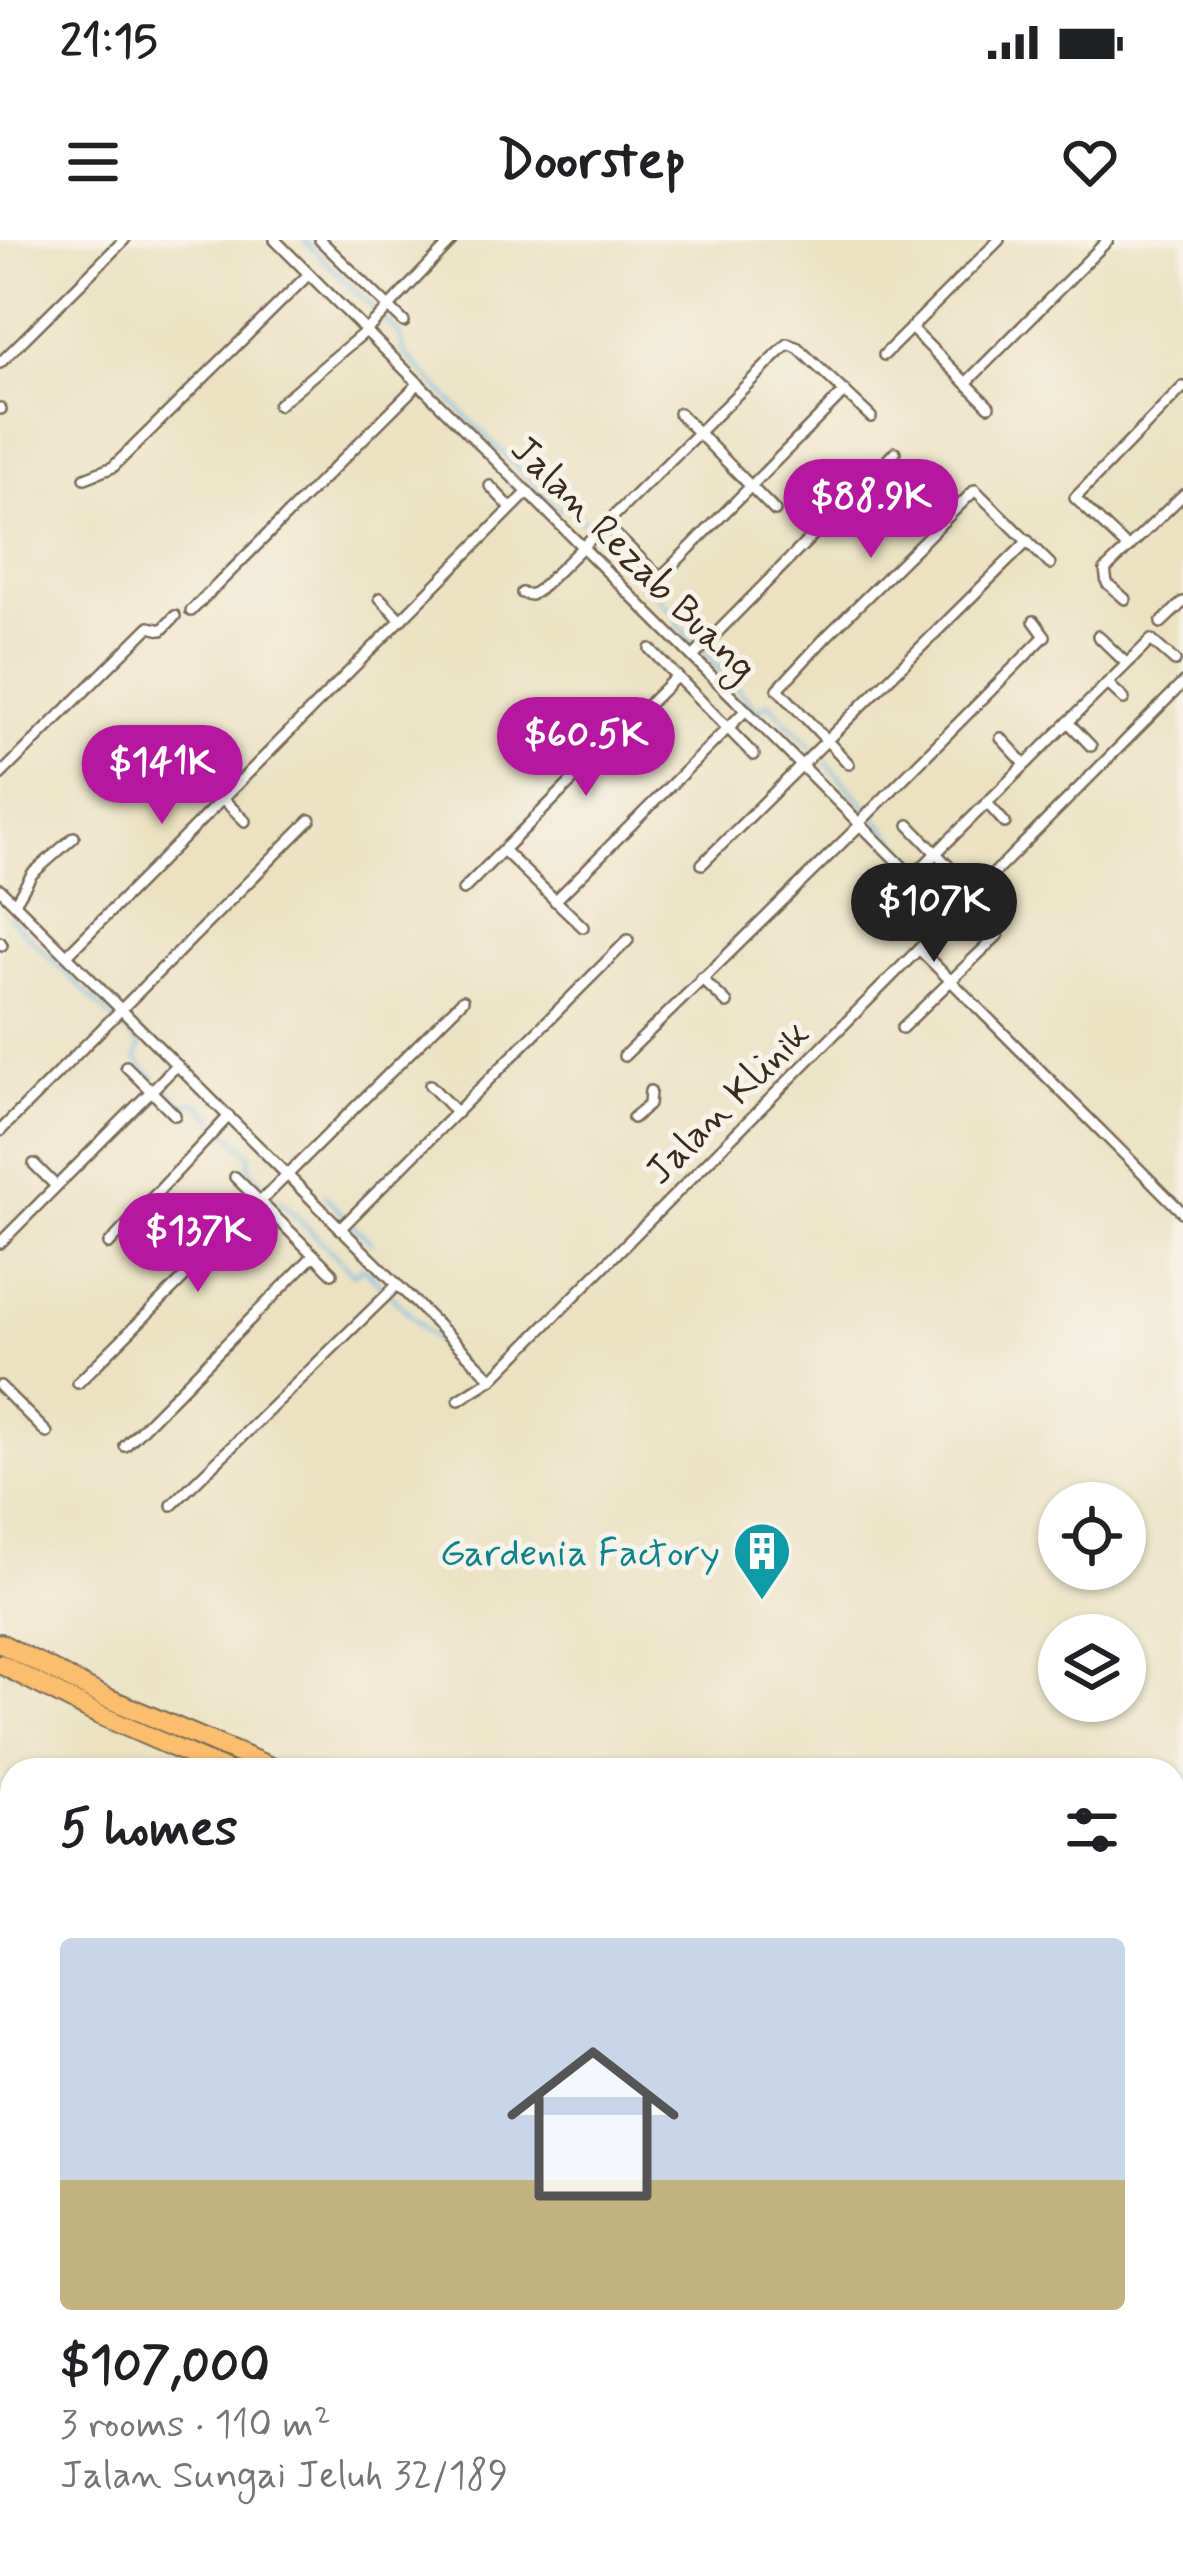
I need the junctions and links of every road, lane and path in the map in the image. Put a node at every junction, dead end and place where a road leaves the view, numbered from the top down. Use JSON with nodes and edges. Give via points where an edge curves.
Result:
{"nodes":[{"id":1,"x":124,"y":240,"type":"edge"},
{"id":2,"x":275,"y":240,"type":"edge"},
{"id":3,"x":320,"y":240,"type":"edge"},
{"id":4,"x":453,"y":240,"type":"edge"},
{"id":5,"x":999,"y":240,"type":"edge"},
{"id":6,"x":1108,"y":240,"type":"edge"},
{"id":7,"x":309,"y":274,"type":"junction"},
{"id":8,"x":381,"y":312,"type":"junction"},
{"id":9,"x":404,"y":322,"type":"dead end"},
{"id":10,"x":911,"y":328,"type":"junction"},
{"id":11,"x":366,"y":331,"type":"junction"},
{"id":12,"x":884,"y":355,"type":"dead end"},
{"id":13,"x":0,"y":363,"type":"edge"},
{"id":14,"x":419,"y":383,"type":"junction"},
{"id":15,"x":967,"y":383,"type":"junction"},
{"id":16,"x":1183,"y":387,"type":"edge"},
{"id":17,"x":845,"y":392,"type":"junction"},
{"id":18,"x":278,"y":405,"type":"dead end"},
{"id":19,"x":989,"y":406,"type":"dead end"},
{"id":20,"x":679,"y":413,"type":"dead end"},
{"id":21,"x":871,"y":416,"type":"dead end"},
{"id":22,"x":699,"y":433,"type":"junction"},
{"id":23,"x":895,"y":452,"type":"dead end"},
{"id":24,"x":85,"y":478,"type":"dead end"},
{"id":25,"x":490,"y":487,"type":"dead end"},
{"id":26,"x":752,"y":487,"type":"junction"},
{"id":27,"x":528,"y":492,"type":"junction"},
{"id":28,"x":1183,"y":494,"type":"edge"},
{"id":29,"x":512,"y":508,"type":"junction"},
{"id":30,"x":775,"y":511,"type":"dead end"},
{"id":31,"x":600,"y":531,"type":"junction"},
{"id":32,"x":1028,"y":541,"type":"junction"},
{"id":33,"x":582,"y":546,"type":"junction"},
{"id":34,"x":1128,"y":548,"type":"junction"},
{"id":35,"x":1050,"y":564,"type":"dead end"},
{"id":36,"x":522,"y":593,"type":"dead end"},
{"id":37,"x":380,"y":598,"type":"dead end"},
{"id":38,"x":1125,"y":599,"type":"dead end"},
{"id":39,"x":1183,"y":602,"type":"edge"},
{"id":40,"x":191,"y":611,"type":"dead end"},
{"id":41,"x":175,"y":616,"type":"dead end"},
{"id":42,"x":401,"y":620,"type":"junction"},
{"id":43,"x":1034,"y":621,"type":"dead end"},
{"id":44,"x":1161,"y":623,"type":"dead end"},
{"id":45,"x":1098,"y":636,"type":"dead end"},
{"id":46,"x":650,"y":649,"type":"dead end"},
{"id":47,"x":700,"y":649,"type":"junction"},
{"id":48,"x":1175,"y":661,"type":"dead end"},
{"id":49,"x":1126,"y":664,"type":"junction"},
{"id":50,"x":677,"y":676,"type":"junction"},
{"id":51,"x":1107,"y":682,"type":"junction"},
{"id":52,"x":1183,"y":683,"type":"edge"},
{"id":53,"x":1124,"y":699,"type":"dead end"},
{"id":54,"x":746,"y":710,"type":"junction"},
{"id":55,"x":1068,"y":722,"type":"junction"},
{"id":56,"x":728,"y":728,"type":"junction"},
{"id":57,"x":1000,"y":738,"type":"dead end"},
{"id":58,"x":827,"y":741,"type":"junction"},
{"id":59,"x":1091,"y":746,"type":"dead end"},
{"id":60,"x":754,"y":754,"type":"dead end"},
{"id":61,"x":849,"y":764,"type":"dead end"},
{"id":62,"x":1025,"y":764,"type":"junction"},
{"id":63,"x":803,"y":767,"type":"junction"},
{"id":64,"x":0,"y":776,"type":"edge"},
{"id":65,"x":222,"y":798,"type":"junction"},
{"id":66,"x":987,"y":803,"type":"junction"},
{"id":67,"x":865,"y":818,"type":"junction"},
{"id":68,"x":244,"y":820,"type":"dead end"},
{"id":69,"x":310,"y":820,"type":"dead end"},
{"id":70,"x":1005,"y":823,"type":"dead end"},
{"id":71,"x":909,"y":825,"type":"dead end"},
{"id":72,"x":74,"y":837,"type":"dead end"},
{"id":73,"x":503,"y":850,"type":"junction"},
{"id":74,"x":702,"y":864,"type":"dead end"},
{"id":75,"x":924,"y":865,"type":"junction"},
{"id":76,"x":959,"y":878,"type":"dead end"},
{"id":77,"x":0,"y":889,"type":"edge"},
{"id":78,"x":464,"y":890,"type":"dead end"},
{"id":79,"x":12,"y":901,"type":"junction"},
{"id":80,"x":555,"y":901,"type":"junction"},
{"id":81,"x":0,"y":908,"type":"edge"},
{"id":82,"x":952,"y":916,"type":"junction"},
{"id":83,"x":583,"y":927,"type":"dead end"},
{"id":84,"x":998,"y":934,"type":"dead end"},
{"id":85,"x":628,"y":940,"type":"dead end"},
{"id":86,"x":919,"y":949,"type":"junction"},
{"id":87,"x":67,"y":955,"type":"junction"},
{"id":88,"x":701,"y":978,"type":"junction"},
{"id":89,"x":950,"y":981,"type":"junction"},
{"id":90,"x":464,"y":1000,"type":"dead end"},
{"id":91,"x":727,"y":1004,"type":"dead end"},
{"id":92,"x":117,"y":1015,"type":"junction"},
{"id":93,"x":902,"y":1028,"type":"dead end"},
{"id":94,"x":624,"y":1056,"type":"dead end"},
{"id":95,"x":177,"y":1065,"type":"junction"},
{"id":96,"x":126,"y":1066,"type":"dead end"},
{"id":97,"x":430,"y":1085,"type":"dead end"},
{"id":98,"x":154,"y":1087,"type":"junction"},
{"id":99,"x":650,"y":1091,"type":"dead end"},
{"id":100,"x":457,"y":1113,"type":"junction"},
{"id":101,"x":175,"y":1115,"type":"dead end"},
{"id":102,"x":229,"y":1116,"type":"junction"},
{"id":103,"x":633,"y":1118,"type":"dead end"},
{"id":104,"x":0,"y":1131,"type":"edge"},
{"id":105,"x":34,"y":1164,"type":"dead end"},
{"id":106,"x":288,"y":1175,"type":"junction"},
{"id":107,"x":236,"y":1177,"type":"dead end"},
{"id":108,"x":56,"y":1186,"type":"junction"},
{"id":109,"x":260,"y":1199,"type":"junction"},
{"id":110,"x":1183,"y":1214,"type":"edge"},
{"id":111,"x":346,"y":1224,"type":"junction"},
{"id":112,"x":0,"y":1243,"type":"edge"},
{"id":113,"x":109,"y":1244,"type":"dead end"},
{"id":114,"x":314,"y":1255,"type":"junction"},
{"id":115,"x":332,"y":1273,"type":"dead end"},
{"id":116,"x":396,"y":1286,"type":"junction"},
{"id":117,"x":492,"y":1379,"type":"junction"},
{"id":118,"x":78,"y":1383,"type":"dead end"},
{"id":119,"x":0,"y":1386,"type":"edge"},
{"id":120,"x":459,"y":1400,"type":"dead end"},
{"id":121,"x":46,"y":1433,"type":"dead end"},
{"id":122,"x":125,"y":1446,"type":"dead end"},
{"id":123,"x":172,"y":1505,"type":"dead end"},
{"id":124,"x":0,"y":1643,"type":"edge"},
{"id":125,"x":0,"y":1664,"type":"edge"},
{"id":126,"x":198,"y":1758,"type":"edge"},
{"id":127,"x":250,"y":1758,"type":"edge"}],
"edges":[{"from":1,"to":13,"type":"street"},
{"from":2,"to":7,"type":"street","name":"Jalan Rezab Buang"},
{"from":3,"to":8,"type":"street"},
{"from":4,"to":8,"type":"street"},
{"from":5,"to":10,"type":"street"},
{"from":6,"to":15,"type":"street"},
{"from":7,"to":11,"type":"street","name":"Jalan Rezab Buang"},
{"from":7,"to":24,"type":"street","via":[[113,467]]},
{"from":8,"to":9,"type":"street"},
{"from":8,"to":11,"type":"street"},
{"from":10,"to":12,"type":"street"},
{"from":10,"to":15,"type":"street"},
{"from":11,"to":14,"type":"street","name":"Jalan Rezab Buang"},
{"from":11,"to":18,"type":"street"},
{"from":14,"to":27,"type":"street","name":"Jalan Rezab Buang"},
{"from":14,"to":40,"type":"street"},
{"from":15,"to":19,"type":"street"},
{"from":16,"to":34,"type":"street","via":[[1075,498]]},
{"from":17,"to":21,"type":"street"},
{"from":17,"to":22,"type":"street","via":[[788,344]]},
{"from":17,"to":26,"type":"street"},
{"from":20,"to":22,"type":"street"},
{"from":22,"to":26,"type":"street"},
{"from":22,"to":31,"type":"street"},
{"from":23,"to":47,"type":"street"},
{"from":25,"to":29,"type":"street"},
{"from":26,"to":30,"type":"street"},
{"from":26,"to":31,"type":"street","via":[[660,578]]},
{"from":27,"to":29,"type":"street"},
{"from":27,"to":33,"type":"street","name":"Jalan Rezab Buang"},
{"from":28,"to":34,"type":"street"},
{"from":29,"to":42,"type":"street"},
{"from":31,"to":33,"type":"street"},
{"from":32,"to":35,"type":"street"},
{"from":32,"to":58,"type":"street"},
{"from":32,"to":58,"type":"street","via":[[975,490],[842,621],[778,689]]},
{"from":33,"to":36,"type":"street","via":[[539,589]]},
{"from":33,"to":47,"type":"street","name":"Jalan Rezab Buang"},
{"from":34,"to":38,"type":"street","via":[[1103,576]]},
{"from":37,"to":42,"type":"street"},
{"from":39,"to":44,"type":"street"},
{"from":41,"to":64,"type":"street","via":[[162,629],[149,627]]},
{"from":42,"to":65,"type":"street"},
{"from":43,"to":67,"type":"street","via":[[1045,637]]},
{"from":45,"to":49,"type":"street"},
{"from":46,"to":50,"type":"street"},
{"from":47,"to":54,"type":"street","name":"Jalan Rezab Buang"},
{"from":48,"to":49,"type":"street","via":[[1151,640]]},
{"from":49,"to":51,"type":"street"},
{"from":50,"to":56,"type":"street"},
{"from":50,"to":73,"type":"street"},
{"from":51,"to":53,"type":"street"},
{"from":51,"to":55,"type":"street"},
{"from":52,"to":82,"type":"street","name":"Jalan Klinik"},
{"from":54,"to":56,"type":"street"},
{"from":54,"to":63,"type":"street","name":"Jalan Rezab Buang"},
{"from":55,"to":59,"type":"street"},
{"from":55,"to":62,"type":"street"},
{"from":56,"to":60,"type":"street"},
{"from":56,"to":80,"type":"street"},
{"from":57,"to":62,"type":"street"},
{"from":58,"to":61,"type":"street"},
{"from":58,"to":63,"type":"street"},
{"from":62,"to":66,"type":"street"},
{"from":63,"to":67,"type":"street","name":"Jalan Rezab Buang"},
{"from":63,"to":74,"type":"street"},
{"from":65,"to":68,"type":"street"},
{"from":65,"to":87,"type":"street"},
{"from":66,"to":70,"type":"street"},
{"from":66,"to":75,"type":"street"},
{"from":67,"to":75,"type":"street","name":"Jalan Rezab Buang"},
{"from":67,"to":88,"type":"street"},
{"from":69,"to":92,"type":"street"},
{"from":71,"to":75,"type":"street"},
{"from":72,"to":79,"type":"street"},
{"from":73,"to":78,"type":"street"},
{"from":73,"to":80,"type":"street"},
{"from":75,"to":76,"type":"street"},
{"from":75,"to":82,"type":"street","name":"Jalan Rezab Buang"},
{"from":77,"to":79,"type":"street"},
{"from":79,"to":81,"type":"street"},
{"from":79,"to":87,"type":"street"},
{"from":80,"to":83,"type":"street"},
{"from":82,"to":86,"type":"street","name":"Jalan Klinik"},
{"from":84,"to":89,"type":"street"},
{"from":85,"to":100,"type":"street"},
{"from":86,"to":89,"type":"street"},
{"from":86,"to":117,"type":"street","name":"Jalan Klinik"},
{"from":87,"to":92,"type":"street"},
{"from":88,"to":91,"type":"street"},
{"from":88,"to":94,"type":"street"},
{"from":89,"to":93,"type":"street"},
{"from":89,"to":110,"type":"street"},
{"from":90,"to":106,"type":"street"},
{"from":92,"to":95,"type":"street"},
{"from":92,"to":104,"type":"street"},
{"from":95,"to":98,"type":"street"},
{"from":95,"to":102,"type":"street"},
{"from":96,"to":98,"type":"street"},
{"from":97,"to":100,"type":"street"},
{"from":98,"to":101,"type":"street"},
{"from":98,"to":108,"type":"street"},
{"from":99,"to":103,"type":"street","via":[[649,1106]]},
{"from":100,"to":111,"type":"street"},
{"from":102,"to":106,"type":"street"},
{"from":102,"to":113,"type":"street"},
{"from":105,"to":108,"type":"street"},
{"from":106,"to":109,"type":"street"},
{"from":106,"to":111,"type":"street"},
{"from":107,"to":109,"type":"street"},
{"from":108,"to":112,"type":"street"},
{"from":109,"to":114,"type":"street"},
{"from":109,"to":118,"type":"street"},
{"from":111,"to":116,"type":"street"},
{"from":114,"to":115,"type":"street"},
{"from":114,"to":122,"type":"street"},
{"from":116,"to":117,"type":"street"},
{"from":116,"to":123,"type":"street"},
{"from":117,"to":120,"type":"street","name":"Jalan Klinik"},
{"from":119,"to":121,"type":"street"},
{"from":124,"to":127,"type":"highway"},
{"from":125,"to":126,"type":"highway"}]}
